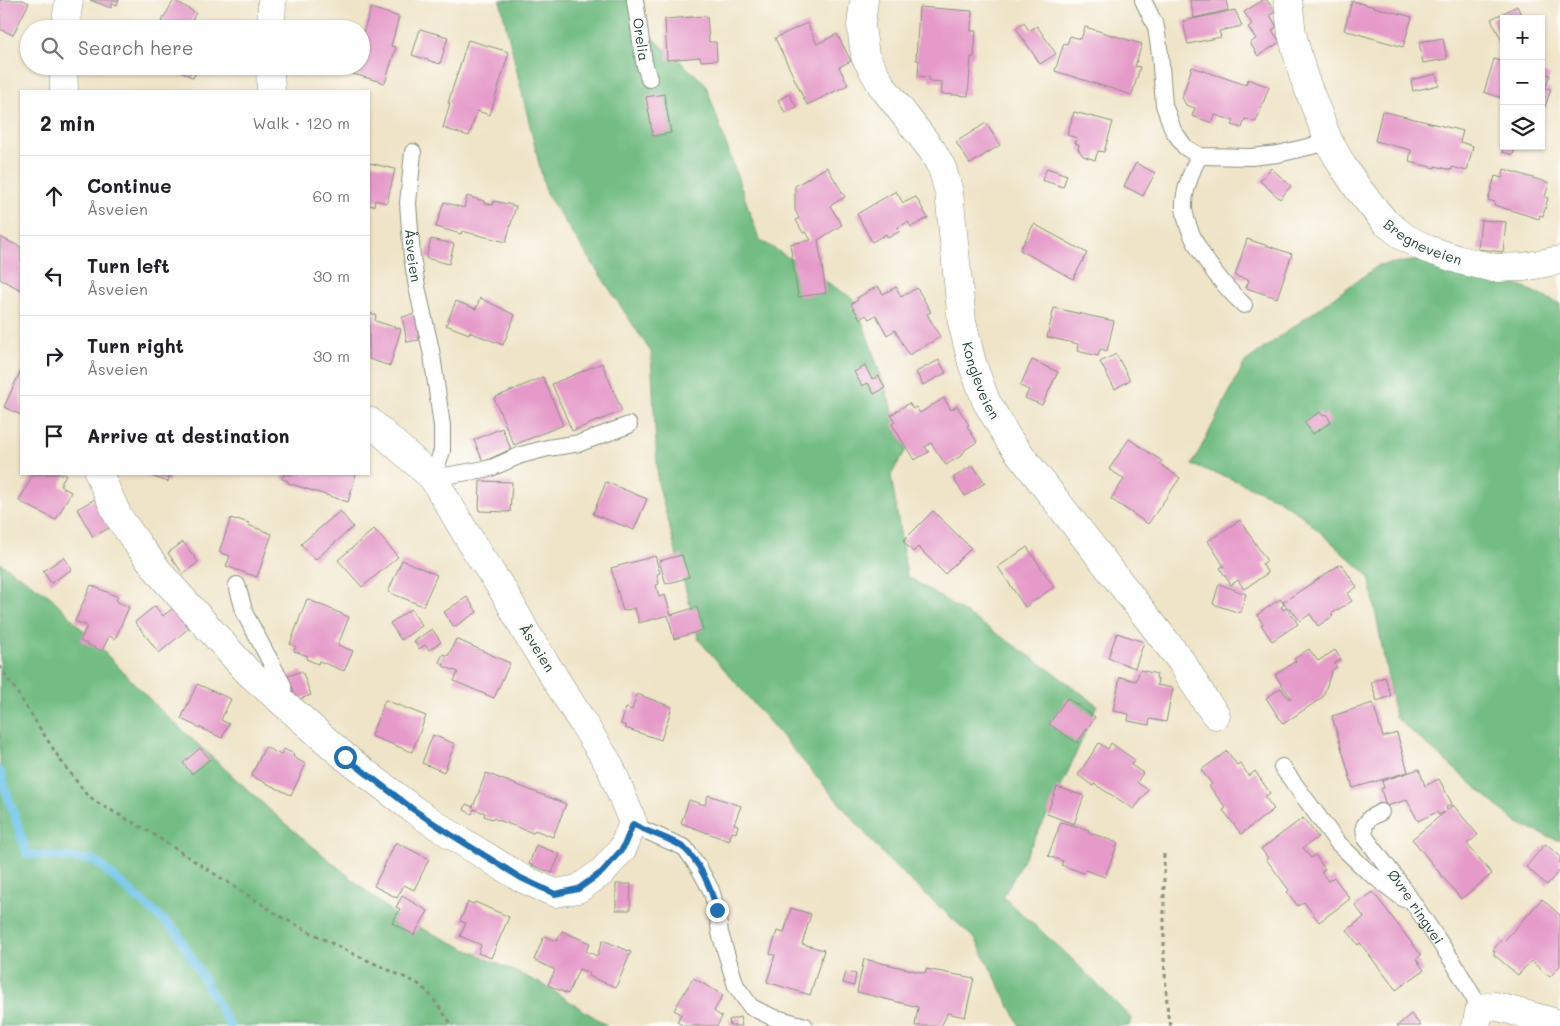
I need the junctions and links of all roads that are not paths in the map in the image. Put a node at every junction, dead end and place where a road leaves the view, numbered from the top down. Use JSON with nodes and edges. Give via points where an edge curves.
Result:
{"nodes":[{"id":1,"x":68,"y":0,"type":"edge"},
{"id":2,"x":272,"y":0,"type":"edge"},
{"id":3,"x":635,"y":0,"type":"edge"},
{"id":4,"x":864,"y":0,"type":"edge"},
{"id":5,"x":1142,"y":0,"type":"edge"},
{"id":6,"x":1288,"y":0,"type":"edge"},
{"id":7,"x":66,"y":20,"type":"edge"},
{"id":8,"x":271,"y":20,"type":"edge"},
{"id":9,"x":63,"y":75,"type":"edge"},
{"id":10,"x":270,"y":75,"type":"edge"},
{"id":11,"x":649,"y":79,"type":"dead end"},
{"id":12,"x":64,"y":90,"type":"edge"},
{"id":13,"x":271,"y":90,"type":"edge"},
{"id":14,"x":1328,"y":142,"type":"junction"},
{"id":15,"x":413,"y":152,"type":"dead end"},
{"id":16,"x":1199,"y":156,"type":"junction"},
{"id":17,"x":1560,"y":260,"type":"edge"},
{"id":18,"x":1244,"y":305,"type":"dead end"},
{"id":19,"x":370,"y":422,"type":"edge"},
{"id":20,"x":629,"y":425,"type":"dead end"},
{"id":21,"x":99,"y":475,"type":"edge"},
{"id":22,"x":432,"y":476,"type":"junction"},
{"id":23,"x":237,"y":585,"type":"dead end"},
{"id":24,"x":284,"y":704,"type":"junction"},
{"id":25,"x":1216,"y":715,"type":"dead end"},
{"id":26,"x":1282,"y":767,"type":"dead end"},
{"id":27,"x":1382,"y":812,"type":"dead end"},
{"id":28,"x":633,"y":824,"type":"junction"},
{"id":29,"x":1420,"y":914,"type":"junction"},
{"id":30,"x":1478,"y":1017,"type":"edge"},
{"id":31,"x":1560,"y":1024,"type":"edge"},
{"id":32,"x":805,"y":1026,"type":"edge"}],
"edges":[{"from":1,"to":7,"type":"street"},
{"from":2,"to":8,"type":"street"},
{"from":3,"to":11,"type":"lane","name":"Orelia"},
{"from":4,"to":25,"type":"street","name":"Kongleveien","via":[[861,26],[865,56],[882,86],[932,150],[942,168],[949,192],[962,322],[986,401],[1009,440],[1181,661]]},
{"from":5,"to":16,"type":"lane","via":[[1156,27],[1164,104],[1173,130],[1185,147]]},
{"from":6,"to":14,"type":"street","name":"Bregneveien","via":[[1292,34],[1303,75]]},
{"from":9,"to":12,"type":"street"},
{"from":10,"to":13,"type":"street"},
{"from":14,"to":16,"type":"lane","via":[[1251,157]]},
{"from":14,"to":17,"type":"street","name":"Bregneveien","via":[[1386,222],[1427,249],[1494,268],[1524,267]]},
{"from":15,"to":22,"type":"lane","name":"Åsveien","via":[[408,203],[412,257],[432,355],[442,426],[442,451]]},
{"from":16,"to":18,"type":"lane","via":[[1188,183],[1184,206],[1189,227],[1209,264]]},
{"from":19,"to":22,"type":"street","name":"Åsveien"},
{"from":20,"to":22,"type":"lane","via":[[580,443],[521,455],[491,468]]},
{"from":21,"to":24,"type":"street","via":[[118,516],[162,576],[248,672]]},
{"from":22,"to":28,"type":"street","name":"Åsveien","via":[[610,766]]},
{"from":23,"to":24,"type":"lane","via":[[244,614],[283,685]]},
{"from":24,"to":28,"type":"street","via":[[345,757],[414,810],[521,878],[555,894],[578,889],[602,872],[623,848]]},
{"from":26,"to":29,"type":"lane","via":[[1337,842]]},
{"from":27,"to":29,"type":"lane","name":"Øvre ringvei","via":[[1370,818],[1364,826],[1366,837]]},
{"from":28,"to":32,"type":"lane","via":[[684,848],[699,868],[711,890],[736,986],[751,1007]]},
{"from":29,"to":30,"type":"lane","name":"Øvre ringvei","via":[[1453,962]]},
{"from":30,"to":31,"type":"street","name":"Øvre ringvei","via":[[1495,1006]]}]}
